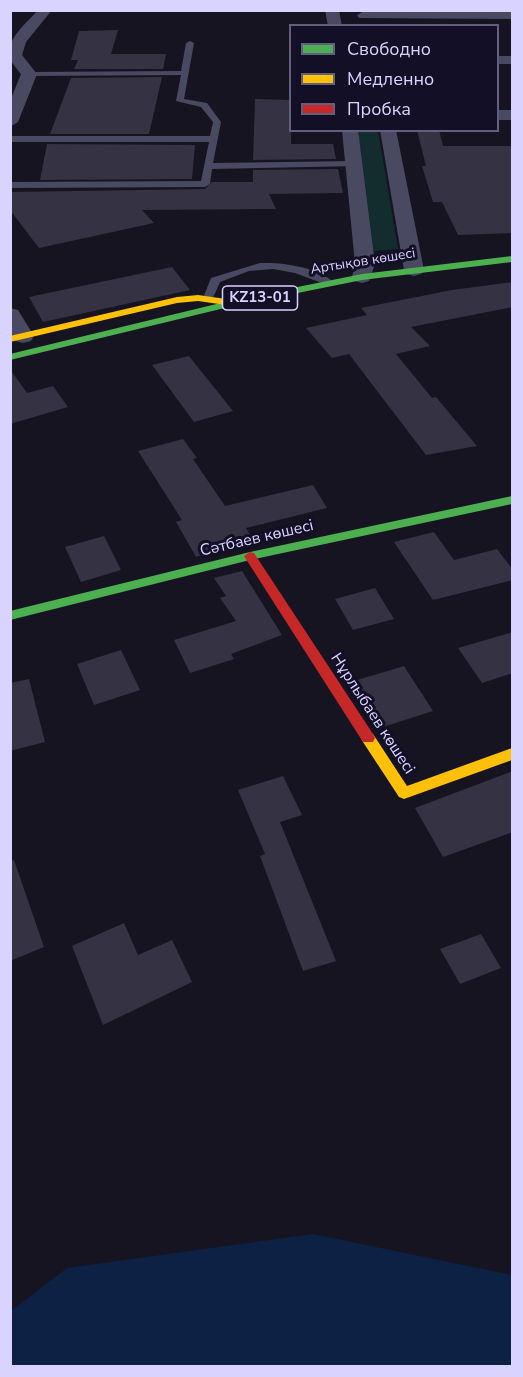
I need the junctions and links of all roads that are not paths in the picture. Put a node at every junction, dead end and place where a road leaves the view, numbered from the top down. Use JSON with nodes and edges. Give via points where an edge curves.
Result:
{"nodes":[{"id":1,"x":46,"y":10,"type":"edge"},
{"id":2,"x":513,"y":15,"type":"edge"},
{"id":3,"x":364,"y":17,"type":"edge"},
{"id":4,"x":190,"y":43,"type":"dead end"},
{"id":5,"x":185,"y":72,"type":"junction"},
{"id":6,"x":29,"y":74,"type":"junction"},
{"id":7,"x":10,"y":122,"type":"edge"},
{"id":8,"x":350,"y":132,"type":"edge"},
{"id":9,"x":388,"y":132,"type":"edge"},
{"id":10,"x":10,"y":139,"type":"edge"},
{"id":11,"x":214,"y":139,"type":"junction"},
{"id":12,"x":354,"y":164,"type":"junction"},
{"id":13,"x":208,"y":166,"type":"junction"},
{"id":14,"x":10,"y":185,"type":"edge"},
{"id":15,"x":513,"y":259,"type":"edge"},
{"id":16,"x":414,"y":270,"type":"junction"},
{"id":17,"x":362,"y":277,"type":"junction"},
{"id":18,"x":330,"y":283,"type":"junction"},
{"id":19,"x":208,"y":298,"type":"junction"},
{"id":20,"x":233,"y":303,"type":"junction"},
{"id":21,"x":10,"y":315,"type":"edge"},
{"id":22,"x":17,"y":338,"type":"edge"},
{"id":23,"x":10,"y":357,"type":"edge"},
{"id":24,"x":513,"y":500,"type":"edge"},
{"id":25,"x":250,"y":556,"type":"junction"},
{"id":26,"x":10,"y":616,"type":"edge"},
{"id":27,"x":513,"y":754,"type":"edge"}],
"edges":[{"from":1,"to":6,"type":"street","via":[[19,41],[15,52]]},
{"from":2,"to":3,"type":"street"},
{"from":4,"to":5,"type":"lane"},
{"from":5,"to":6,"type":"lane"},
{"from":5,"to":11,"type":"lane","via":[[180,101],[204,105],[217,122]]},
{"from":6,"to":7,"type":"street"},
{"from":8,"to":12,"type":"street"},
{"from":9,"to":16,"type":"street"},
{"from":10,"to":11,"type":"lane"},
{"from":11,"to":13,"type":"lane"},
{"from":12,"to":13,"type":"lane"},
{"from":12,"to":17,"type":"street","via":[[365,264]]},
{"from":13,"to":14,"type":"lane","via":[[205,184]]},
{"from":15,"to":16,"type":"main road","name":"Артықов көшесі","number":"KZ13-01"},
{"from":16,"to":17,"type":"main road","name":"Артықов көшесі","number":"KZ13-01"},
{"from":17,"to":18,"type":"main road","name":"Артықов көшесі","number":"KZ13-01"},
{"from":18,"to":19,"type":"lane","via":[[298,269],[271,265],[237,271],[215,280]]},
{"from":18,"to":20,"type":"main road","name":"Артықов көшесі","number":"KZ13-01"},
{"from":19,"to":20,"type":"main road"},
{"from":19,"to":22,"type":"main road","via":[[177,300]]},
{"from":20,"to":23,"type":"main road","name":"Артықов көшесі","number":"KZ13-01"},
{"from":21,"to":22,"type":"street"},
{"from":24,"to":25,"type":"main road","name":"Сәтбаев көшесі"},
{"from":25,"to":26,"type":"main road","name":"Сәтбаев көшесі"},
{"from":25,"to":27,"type":"main road","name":"Нұрлыбаев көшесі","via":[[404,793]]}]}
